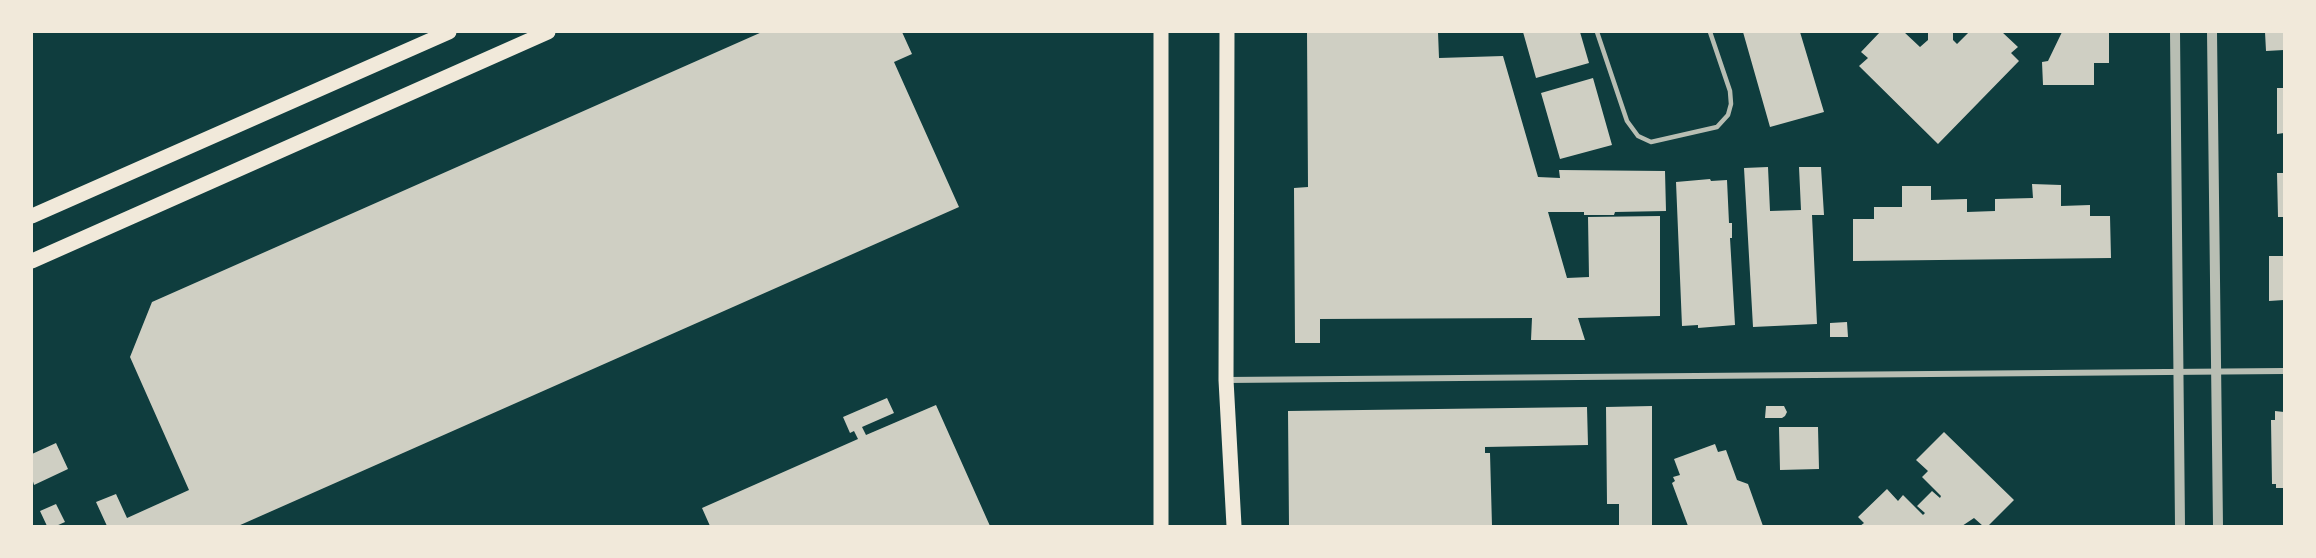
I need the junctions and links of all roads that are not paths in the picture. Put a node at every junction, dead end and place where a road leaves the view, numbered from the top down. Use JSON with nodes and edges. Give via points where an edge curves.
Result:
{"nodes":[{"id":1,"x":449,"y":32,"type":"edge"},
{"id":2,"x":548,"y":32,"type":"edge"},
{"id":3,"x":1161,"y":32,"type":"edge"},
{"id":4,"x":1227,"y":32,"type":"edge"},
{"id":5,"x":1597,"y":32,"type":"edge"},
{"id":6,"x":1710,"y":32,"type":"edge"},
{"id":7,"x":2175,"y":32,"type":"edge"},
{"id":8,"x":2212,"y":32,"type":"edge"},
{"id":9,"x":32,"y":216,"type":"edge"},
{"id":10,"x":32,"y":261,"type":"edge"},
{"id":11,"x":2284,"y":371,"type":"edge"},
{"id":12,"x":2178,"y":372,"type":"junction"},
{"id":13,"x":2216,"y":372,"type":"junction"},
{"id":14,"x":1226,"y":380,"type":"junction"},
{"id":15,"x":1161,"y":526,"type":"edge"},
{"id":16,"x":1234,"y":526,"type":"edge"},
{"id":17,"x":2180,"y":526,"type":"edge"},
{"id":18,"x":2218,"y":526,"type":"edge"}],
"edges":[{"from":1,"to":9,"type":"main road"},
{"from":2,"to":10,"type":"main road"},
{"from":3,"to":15,"type":"main road"},
{"from":4,"to":14,"type":"main road"},
{"from":5,"to":6,"type":"lane","via":[[1627,121],[1638,136],[1651,142],[1718,127],[1728,115],[1730,91]]},
{"from":7,"to":12,"type":"street"},
{"from":8,"to":13,"type":"street"},
{"from":11,"to":13,"type":"street"},
{"from":12,"to":13,"type":"street"},
{"from":12,"to":14,"type":"street"},
{"from":12,"to":17,"type":"street"},
{"from":13,"to":18,"type":"street"},
{"from":14,"to":16,"type":"main road"}]}
